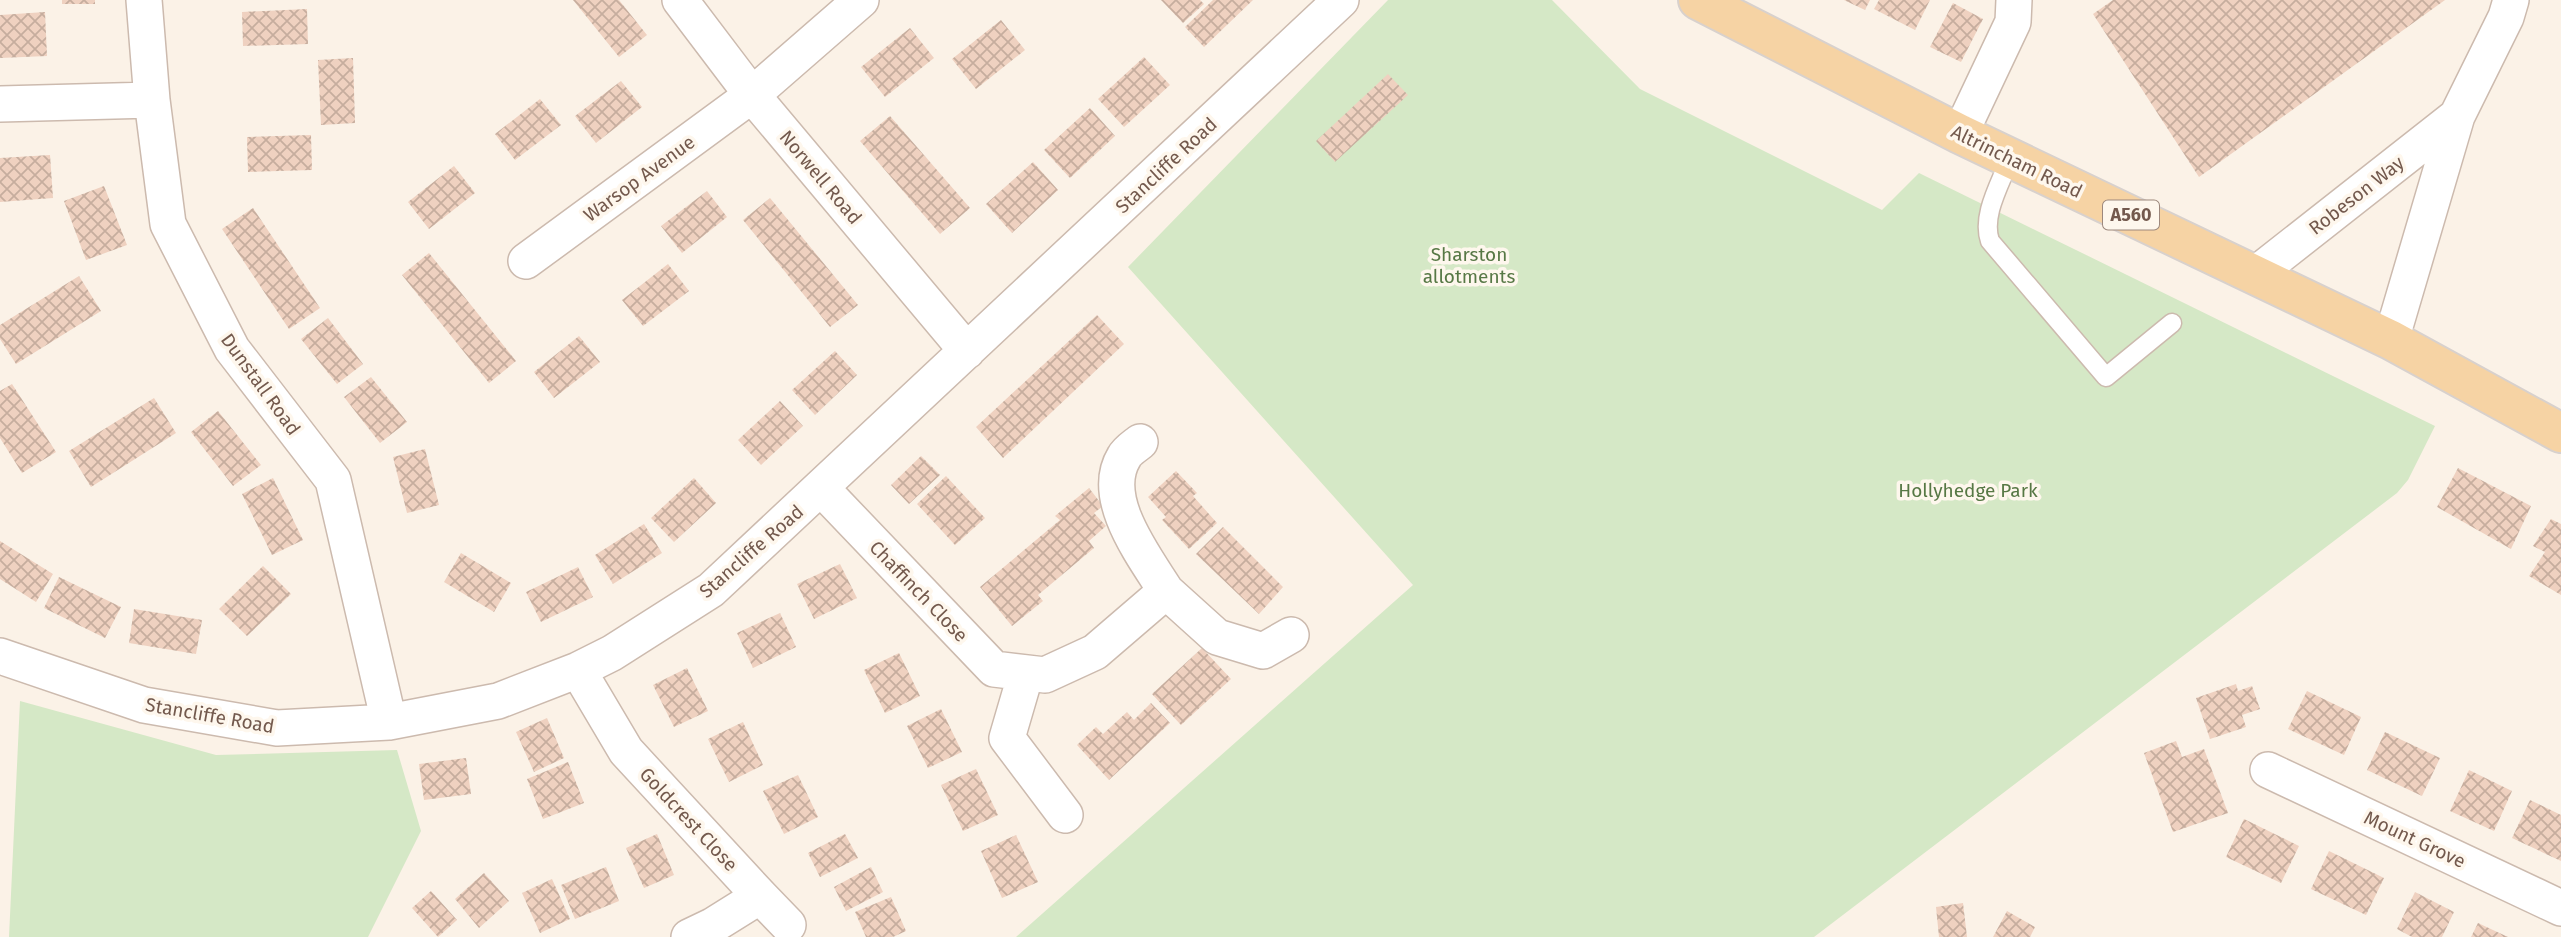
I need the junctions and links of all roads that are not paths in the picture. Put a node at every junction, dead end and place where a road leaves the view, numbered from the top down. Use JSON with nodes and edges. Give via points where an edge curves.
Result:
{"nodes":[{"id":1,"x":144,"y":0,"type":"edge"},
{"id":2,"x":680,"y":0,"type":"edge"},
{"id":3,"x":861,"y":0,"type":"edge"},
{"id":4,"x":1341,"y":0,"type":"edge"},
{"id":5,"x":1698,"y":0,"type":"edge"},
{"id":6,"x":2014,"y":0,"type":"edge"},
{"id":7,"x":2511,"y":0,"type":"edge"},
{"id":8,"x":752,"y":95,"type":"junction"},
{"id":9,"x":152,"y":100,"type":"junction"},
{"id":10,"x":0,"y":104,"type":"edge"},
{"id":11,"x":2457,"y":116,"type":"junction"},
{"id":12,"x":1961,"y":134,"type":"junction"},
{"id":13,"x":2010,"y":158,"type":"junction"},
{"id":14,"x":526,"y":261,"type":"dead end"},
{"id":15,"x":2256,"y":274,"type":"junction"},
{"id":16,"x":2172,"y":323,"type":"dead end"},
{"id":17,"x":2391,"y":340,"type":"junction"},
{"id":18,"x":967,"y":351,"type":"junction"},
{"id":19,"x":2561,"y":433,"type":"edge"},
{"id":20,"x":1140,"y":442,"type":"dead end"},
{"id":21,"x":822,"y":489,"type":"junction"},
{"id":22,"x":1166,"y":591,"type":"junction"},
{"id":23,"x":1291,"y":635,"type":"dead end"},
{"id":24,"x":0,"y":656,"type":"edge"},
{"id":25,"x":578,"y":670,"type":"junction"},
{"id":26,"x":1026,"y":673,"type":"junction"},
{"id":27,"x":390,"y":722,"type":"junction"},
{"id":28,"x":2269,"y":770,"type":"dead end"},
{"id":29,"x":1065,"y":815,"type":"dead end"},
{"id":30,"x":760,"y":896,"type":"junction"},
{"id":31,"x":2561,"y":908,"type":"edge"},
{"id":32,"x":788,"y":925,"type":"dead end"},
{"id":33,"x":689,"y":937,"type":"edge"}],
"edges":[{"from":1,"to":9,"type":"street","name":"Dunstall Road"},
{"from":2,"to":8,"type":"street","name":"Norwell Road"},
{"from":3,"to":8,"type":"street","name":"Warsop Avenue"},
{"from":4,"to":18,"type":"street","name":"Stancliffe Road"},
{"from":5,"to":12,"type":"main road","name":"Altrincham Road","number":"A560"},
{"from":6,"to":12,"type":"street","via":[[2012,22]]},
{"from":7,"to":11,"type":"street","name":"Robeson Way"},
{"from":8,"to":14,"type":"street","name":"Warsop Avenue"},
{"from":8,"to":18,"type":"street","name":"Norwell Road"},
{"from":9,"to":10,"type":"street"},
{"from":9,"to":27,"type":"street","name":"Dunstall Road","via":[[168,224],[232,349],[333,480]]},
{"from":11,"to":15,"type":"street","name":"Robeson Way"},
{"from":11,"to":17,"type":"street","name":"Robeson Way"},
{"from":12,"to":13,"type":"main road","name":"Altrincham Road","number":"A560"},
{"from":13,"to":15,"type":"main road","name":"Altrincham Road","number":"A560"},
{"from":13,"to":16,"type":"lane","via":[[1988,215],[1990,241],[2106,377]]},
{"from":15,"to":17,"type":"main road","name":"Altrincham Road","number":"A560"},
{"from":17,"to":19,"type":"main road","name":"Altrincham Road","number":"A560"},
{"from":18,"to":21,"type":"street","name":"Stancliffe Road"},
{"from":20,"to":22,"type":"street","via":[[1124,456],[1115,489],[1129,531]]},
{"from":21,"to":25,"type":"street","name":"Stancliffe Road","via":[[711,590]]},
{"from":21,"to":26,"type":"street","name":"Chaffinch Close","via":[[994,669]]},
{"from":22,"to":23,"type":"street","via":[[1217,637],[1263,651]]},
{"from":22,"to":26,"type":"street","name":"Chaffinch Close","via":[[1095,652],[1045,675]]},
{"from":24,"to":27,"type":"street","name":"Stancliffe Road","via":[[144,705],[277,728]]},
{"from":25,"to":27,"type":"street","name":"Stancliffe Road","via":[[498,701]]},
{"from":25,"to":30,"type":"street","name":"Goldcrest Close","via":[[626,751]]},
{"from":26,"to":29,"type":"street","via":[[1007,738]]},
{"from":28,"to":31,"type":"street","name":"Mount Grove"},
{"from":30,"to":32,"type":"street","name":"Goldcrest Close"},
{"from":30,"to":33,"type":"street"}]}
